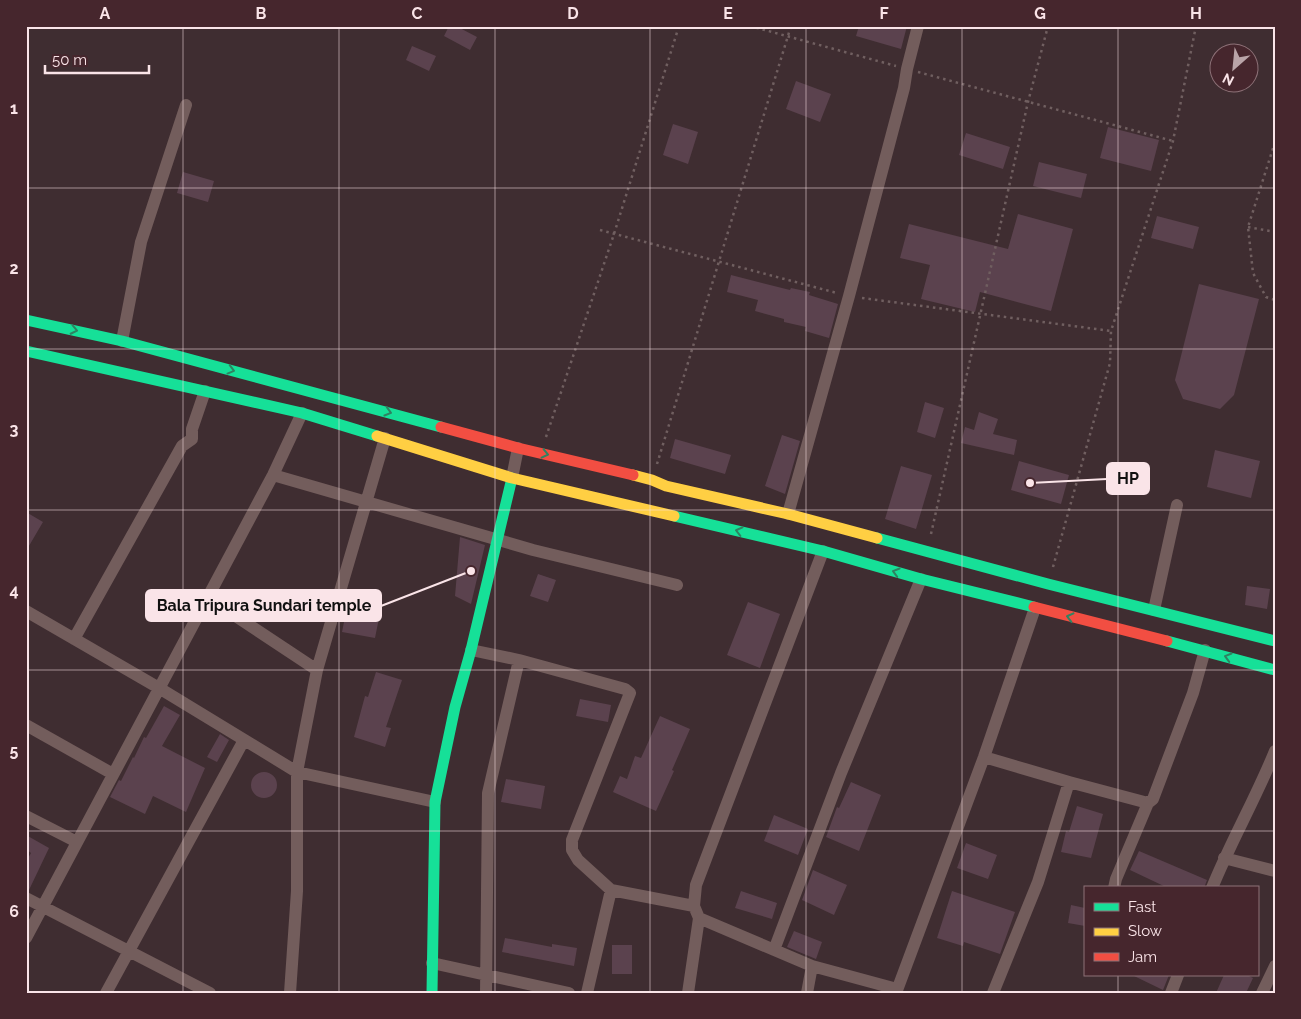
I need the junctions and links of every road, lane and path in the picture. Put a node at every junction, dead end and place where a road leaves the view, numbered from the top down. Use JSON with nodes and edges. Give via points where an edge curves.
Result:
{"nodes":[{"id":1,"x":679,"y":26,"type":"edge"},
{"id":2,"x":750,"y":26,"type":"edge"},
{"id":3,"x":791,"y":26,"type":"edge"},
{"id":4,"x":918,"y":26,"type":"edge"},
{"id":5,"x":1048,"y":26,"type":"edge"},
{"id":6,"x":1196,"y":26,"type":"edge"},
{"id":7,"x":788,"y":36,"type":"junction"},
{"id":8,"x":907,"y":69,"type":"junction"},
{"id":9,"x":1028,"y":102,"type":"junction"},
{"id":10,"x":186,"y":106,"type":"dead end"},
{"id":11,"x":1173,"y":141,"type":"junction"},
{"id":12,"x":1275,"y":142,"type":"edge"},
{"id":13,"x":1248,"y":227,"type":"junction"},
{"id":14,"x":1275,"y":232,"type":"edge"},
{"id":15,"x":1275,"y":300,"type":"edge"},
{"id":16,"x":26,"y":320,"type":"edge"},
{"id":17,"x":122,"y":341,"type":"junction"},
{"id":18,"x":26,"y":351,"type":"edge"},
{"id":19,"x":205,"y":391,"type":"junction"},
{"id":20,"x":302,"y":413,"type":"junction"},
{"id":21,"x":385,"y":438,"type":"junction"},
{"id":22,"x":518,"y":448,"type":"junction"},
{"id":23,"x":541,"y":453,"type":"junction"},
{"id":24,"x":273,"y":475,"type":"junction"},
{"id":25,"x":512,"y":478,"type":"junction"},
{"id":26,"x":652,"y":480,"type":"junction"},
{"id":27,"x":366,"y":502,"type":"junction"},
{"id":28,"x":1177,"y":506,"type":"dead end"},
{"id":29,"x":788,"y":514,"type":"junction"},
{"id":30,"x":497,"y":540,"type":"junction"},
{"id":31,"x":927,"y":550,"type":"junction"},
{"id":32,"x":823,"y":551,"type":"junction"},
{"id":33,"x":921,"y":579,"type":"junction"},
{"id":34,"x":1048,"y":584,"type":"junction"},
{"id":35,"x":677,"y":585,"type":"dead end"},
{"id":36,"x":207,"y":597,"type":"junction"},
{"id":37,"x":1034,"y":608,"type":"junction"},
{"id":38,"x":1154,"y":610,"type":"junction"},
{"id":39,"x":26,"y":611,"type":"edge"},
{"id":40,"x":74,"y":639,"type":"junction"},
{"id":41,"x":1275,"y":641,"type":"edge"},
{"id":42,"x":471,"y":650,"type":"junction"},
{"id":43,"x":1205,"y":650,"type":"junction"},
{"id":44,"x":519,"y":660,"type":"junction"},
{"id":45,"x":317,"y":670,"type":"junction"},
{"id":46,"x":1275,"y":670,"type":"edge"},
{"id":47,"x":159,"y":688,"type":"junction"},
{"id":48,"x":26,"y":725,"type":"edge"},
{"id":49,"x":244,"y":740,"type":"junction"},
{"id":50,"x":1275,"y":751,"type":"edge"},
{"id":51,"x":984,"y":757,"type":"junction"},
{"id":52,"x":297,"y":772,"type":"junction"},
{"id":53,"x":114,"y":774,"type":"junction"},
{"id":54,"x":1069,"y":782,"type":"junction"},
{"id":55,"x":435,"y":802,"type":"junction"},
{"id":56,"x":1148,"y":802,"type":"junction"},
{"id":57,"x":26,"y":816,"type":"edge"},
{"id":58,"x":77,"y":842,"type":"junction"},
{"id":59,"x":1224,"y":858,"type":"junction"},
{"id":60,"x":1275,"y":870,"type":"edge"},
{"id":61,"x":1114,"y":886,"type":"edge"},
{"id":62,"x":1213,"y":886,"type":"edge"},
{"id":63,"x":611,"y":890,"type":"junction"},
{"id":64,"x":26,"y":898,"type":"edge"},
{"id":65,"x":43,"y":907,"type":"junction"},
{"id":66,"x":696,"y":912,"type":"junction"},
{"id":67,"x":26,"y":938,"type":"edge"},
{"id":68,"x":128,"y":950,"type":"junction"},
{"id":69,"x":774,"y":950,"type":"junction"},
{"id":70,"x":432,"y":963,"type":"junction"},
{"id":71,"x":812,"y":966,"type":"junction"},
{"id":72,"x":1275,"y":966,"type":"edge"},
{"id":73,"x":486,"y":974,"type":"junction"},
{"id":74,"x":1178,"y":976,"type":"edge"},
{"id":75,"x":896,"y":991,"type":"edge"},
{"id":76,"x":106,"y":993,"type":"edge"},
{"id":77,"x":210,"y":993,"type":"edge"},
{"id":78,"x":290,"y":993,"type":"edge"},
{"id":79,"x":432,"y":993,"type":"edge"},
{"id":80,"x":486,"y":993,"type":"edge"},
{"id":81,"x":569,"y":993,"type":"edge"},
{"id":82,"x":586,"y":993,"type":"edge"},
{"id":83,"x":688,"y":993,"type":"edge"},
{"id":84,"x":807,"y":993,"type":"edge"},
{"id":85,"x":993,"y":993,"type":"edge"},
{"id":86,"x":1171,"y":993,"type":"edge"},
{"id":87,"x":1262,"y":993,"type":"edge"}],
"edges":[{"from":1,"to":23,"type":"path"},
{"from":2,"to":7,"type":"path"},
{"from":3,"to":7,"type":"path"},
{"from":4,"to":8,"type":"street"},
{"from":5,"to":9,"type":"path"},
{"from":6,"to":11,"type":"path"},
{"from":7,"to":8,"type":"path"},
{"from":7,"to":26,"type":"path"},
{"from":8,"to":9,"type":"path"},
{"from":8,"to":29,"type":"street","via":[[849,296]]},
{"from":9,"to":11,"type":"path"},
{"from":9,"to":31,"type":"path"},
{"from":10,"to":17,"type":"street","via":[[141,242]]},
{"from":11,"to":34,"type":"path","via":[[1111,331],[1110,363]]},
{"from":12,"to":13,"type":"path"},
{"from":13,"to":14,"type":"path"},
{"from":13,"to":15,"type":"path","via":[[1253,274],[1266,297]]},
{"from":16,"to":17,"type":"main road","one_way":true},
{"from":17,"to":22,"type":"main road","one_way":true},
{"from":18,"to":19,"type":"main road"},
{"from":19,"to":20,"type":"main road"},
{"from":19,"to":40,"type":"street","via":[[192,429],[192,439],[182,446]]},
{"from":20,"to":21,"type":"main road"},
{"from":20,"to":24,"type":"street"},
{"from":21,"to":25,"type":"main road"},
{"from":21,"to":27,"type":"street"},
{"from":22,"to":23,"type":"main road"},
{"from":22,"to":25,"type":"street"},
{"from":23,"to":26,"type":"main road","one_way":true},
{"from":24,"to":27,"type":"street"},
{"from":24,"to":36,"type":"street"},
{"from":25,"to":30,"type":"main road"},
{"from":32,"to":25,"type":"main road","one_way":true},
{"from":26,"to":29,"type":"main road"},
{"from":27,"to":30,"type":"street"},
{"from":27,"to":45,"type":"street"},
{"from":28,"to":38,"type":"street"},
{"from":29,"to":31,"type":"main road"},
{"from":30,"to":35,"type":"street"},
{"from":30,"to":42,"type":"main road"},
{"from":31,"to":34,"type":"main road"},
{"from":33,"to":32,"type":"main road","one_way":true},
{"from":32,"to":66,"type":"street","via":[[696,885]]},
{"from":33,"to":37,"type":"main road"},
{"from":33,"to":69,"type":"street","via":[[841,773]]},
{"from":34,"to":38,"type":"main road"},
{"from":36,"to":45,"type":"street"},
{"from":36,"to":47,"type":"street"},
{"from":43,"to":37,"type":"main road","one_way":true},
{"from":37,"to":51,"type":"street"},
{"from":38,"to":41,"type":"main road"},
{"from":39,"to":40,"type":"street"},
{"from":40,"to":47,"type":"street"},
{"from":42,"to":44,"type":"street"},
{"from":42,"to":55,"type":"main road"},
{"from":46,"to":43,"type":"main road","one_way":true},
{"from":43,"to":56,"type":"street","via":[[1193,693],[1153,798]]},
{"from":44,"to":63,"type":"street","via":[[630,693],[572,840],[572,850],[578,860]]},
{"from":44,"to":73,"type":"street","via":[[488,793]]},
{"from":45,"to":52,"type":"street"},
{"from":47,"to":49,"type":"street"},
{"from":47,"to":53,"type":"street"},
{"from":48,"to":53,"type":"street"},
{"from":49,"to":52,"type":"street"},
{"from":49,"to":68,"type":"street"},
{"from":50,"to":59,"type":"street"},
{"from":51,"to":54,"type":"street"},
{"from":51,"to":75,"type":"street"},
{"from":52,"to":55,"type":"street"},
{"from":52,"to":78,"type":"street","via":[[297,891]]},
{"from":53,"to":58,"type":"street"},
{"from":54,"to":56,"type":"street"},
{"from":54,"to":85,"type":"street","via":[[1038,882]]},
{"from":55,"to":70,"type":"main road"},
{"from":56,"to":61,"type":"street"},
{"from":57,"to":58,"type":"street"},
{"from":58,"to":65,"type":"street"},
{"from":59,"to":60,"type":"street"},
{"from":59,"to":62,"type":"street"},
{"from":63,"to":66,"type":"street"},
{"from":63,"to":82,"type":"street"},
{"from":64,"to":65,"type":"street"},
{"from":65,"to":67,"type":"street"},
{"from":65,"to":68,"type":"street"},
{"from":66,"to":69,"type":"street"},
{"from":66,"to":83,"type":"street"},
{"from":68,"to":76,"type":"street"},
{"from":68,"to":77,"type":"street"},
{"from":69,"to":71,"type":"street"},
{"from":70,"to":73,"type":"street"},
{"from":70,"to":79,"type":"main road"},
{"from":71,"to":75,"type":"street"},
{"from":71,"to":84,"type":"street"},
{"from":72,"to":87,"type":"street"},
{"from":73,"to":80,"type":"street"},
{"from":73,"to":81,"type":"street"},
{"from":74,"to":86,"type":"street"}]}
